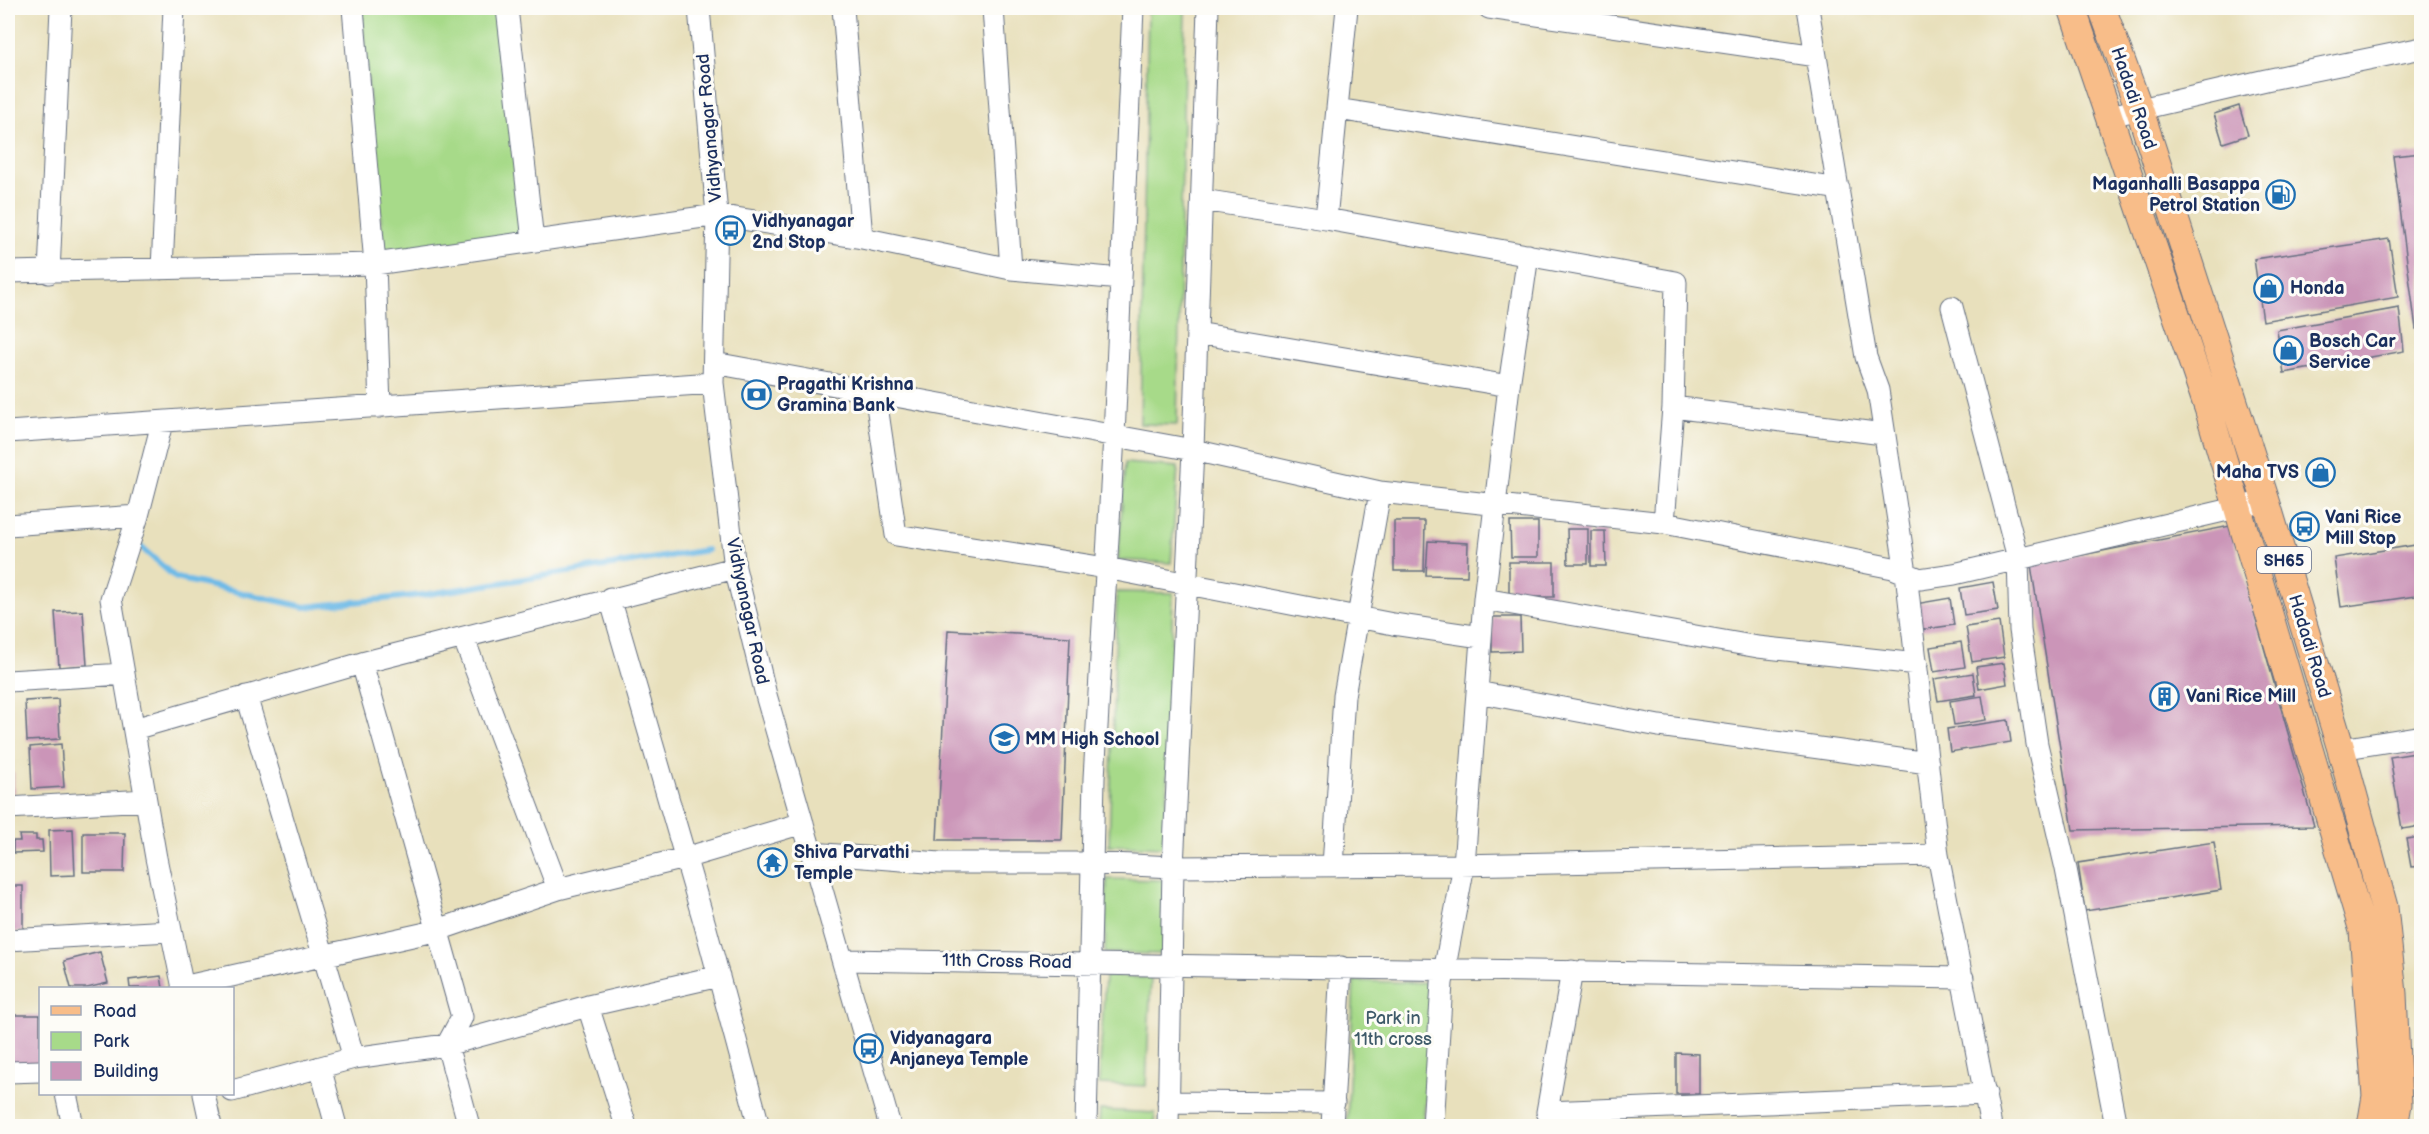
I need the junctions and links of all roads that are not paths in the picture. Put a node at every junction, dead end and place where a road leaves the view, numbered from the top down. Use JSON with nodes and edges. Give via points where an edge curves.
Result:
{"nodes":[{"id":1,"x":61,"y":8,"type":"edge"},
{"id":2,"x":174,"y":8,"type":"edge"},
{"id":3,"x":353,"y":8,"type":"edge"},
{"id":4,"x":507,"y":8,"type":"edge"},
{"id":5,"x":699,"y":8,"type":"edge"},
{"id":6,"x":843,"y":8,"type":"edge"},
{"id":7,"x":993,"y":8,"type":"edge"},
{"id":8,"x":1133,"y":8,"type":"edge"},
{"id":9,"x":1208,"y":8,"type":"edge"},
{"id":10,"x":1347,"y":8,"type":"edge"},
{"id":11,"x":1489,"y":8,"type":"edge"},
{"id":12,"x":1808,"y":8,"type":"edge"},
{"id":13,"x":2072,"y":8,"type":"edge"},
{"id":14,"x":2102,"y":8,"type":"edge"},
{"id":15,"x":2421,"y":48,"type":"edge"},
{"id":16,"x":1816,"y":56,"type":"junction"},
{"id":17,"x":1337,"y":109,"type":"junction"},
{"id":18,"x":2139,"y":111,"type":"junction"},
{"id":19,"x":2110,"y":116,"type":"junction"},
{"id":20,"x":1839,"y":189,"type":"junction"},
{"id":21,"x":1202,"y":200,"type":"junction"},
{"id":22,"x":717,"y":215,"type":"junction"},
{"id":23,"x":1326,"y":219,"type":"junction"},
{"id":24,"x":862,"y":238,"type":"junction"},
{"id":25,"x":533,"y":241,"type":"junction"},
{"id":26,"x":1528,"y":255,"type":"junction"},
{"id":27,"x":375,"y":264,"type":"junction"},
{"id":28,"x":162,"y":269,"type":"junction"},
{"id":29,"x":1011,"y":269,"type":"junction"},
{"id":30,"x":8,"y":272,"type":"edge"},
{"id":31,"x":49,"y":273,"type":"junction"},
{"id":32,"x":1121,"y":279,"type":"junction"},
{"id":33,"x":1952,"y":307,"type":"dead end"},
{"id":34,"x":1197,"y":333,"type":"junction"},
{"id":35,"x":713,"y":373,"type":"junction"},
{"id":36,"x":1509,"y":386,"type":"junction"},
{"id":37,"x":875,"y":392,"type":"junction"},
{"id":38,"x":1673,"y":407,"type":"junction"},
{"id":39,"x":380,"y":408,"type":"junction"},
{"id":40,"x":162,"y":423,"type":"junction"},
{"id":41,"x":8,"y":432,"type":"edge"},
{"id":42,"x":1883,"y":434,"type":"junction"},
{"id":43,"x":1114,"y":436,"type":"junction"},
{"id":44,"x":1193,"y":450,"type":"junction"},
{"id":45,"x":1380,"y":492,"type":"junction"},
{"id":46,"x":2266,"y":501,"type":"junction"},
{"id":47,"x":1496,"y":506,"type":"junction"},
{"id":48,"x":2238,"y":509,"type":"junction"},
{"id":49,"x":138,"y":516,"type":"junction"},
{"id":50,"x":1664,"y":523,"type":"junction"},
{"id":51,"x":8,"y":525,"type":"edge"},
{"id":52,"x":2018,"y":558,"type":"junction"},
{"id":53,"x":735,"y":568,"type":"junction"},
{"id":54,"x":1106,"y":568,"type":"junction"},
{"id":55,"x":1906,"y":573,"type":"junction"},
{"id":56,"x":1187,"y":584,"type":"junction"},
{"id":57,"x":610,"y":598,"type":"junction"},
{"id":58,"x":1484,"y":599,"type":"junction"},
{"id":59,"x":1357,"y":617,"type":"junction"},
{"id":60,"x":1481,"y":637,"type":"junction"},
{"id":61,"x":464,"y":639,"type":"junction"},
{"id":62,"x":362,"y":663,"type":"junction"},
{"id":63,"x":1917,"y":664,"type":"junction"},
{"id":64,"x":124,"y":674,"type":"junction"},
{"id":65,"x":8,"y":681,"type":"edge"},
{"id":66,"x":1477,"y":692,"type":"junction"},
{"id":67,"x":246,"y":696,"type":"junction"},
{"id":68,"x":134,"y":729,"type":"junction"},
{"id":69,"x":2421,"y":736,"type":"edge"},
{"id":70,"x":2341,"y":749,"type":"junction"},
{"id":71,"x":1928,"y":763,"type":"junction"},
{"id":72,"x":146,"y":800,"type":"junction"},
{"id":73,"x":8,"y":808,"type":"edge"},
{"id":74,"x":803,"y":823,"type":"junction"},
{"id":75,"x":812,"y":853,"type":"junction"},
{"id":76,"x":1938,"y":855,"type":"junction"},
{"id":77,"x":685,"y":858,"type":"junction"},
{"id":78,"x":1092,"y":863,"type":"junction"},
{"id":79,"x":1464,"y":865,"type":"junction"},
{"id":80,"x":1333,"y":866,"type":"junction"},
{"id":81,"x":1173,"y":867,"type":"junction"},
{"id":82,"x":558,"y":889,"type":"junction"},
{"id":83,"x":170,"y":931,"type":"junction"},
{"id":84,"x":435,"y":931,"type":"junction"},
{"id":85,"x":8,"y":940,"type":"edge"},
{"id":86,"x":323,"y":957,"type":"junction"},
{"id":87,"x":844,"y":960,"type":"junction"},
{"id":88,"x":1090,"y":962,"type":"junction"},
{"id":89,"x":1170,"y":963,"type":"junction"},
{"id":90,"x":1341,"y":967,"type":"junction"},
{"id":91,"x":1444,"y":969,"type":"junction"},
{"id":92,"x":1572,"y":971,"type":"junction"},
{"id":93,"x":718,"y":976,"type":"junction"},
{"id":94,"x":1963,"y":978,"type":"junction"},
{"id":95,"x":182,"y":987,"type":"edge"},
{"id":96,"x":187,"y":987,"type":"edge"},
{"id":97,"x":588,"y":1006,"type":"junction"},
{"id":98,"x":447,"y":1045,"type":"junction"},
{"id":99,"x":354,"y":1058,"type":"junction"},
{"id":100,"x":320,"y":1067,"type":"junction"},
{"id":101,"x":39,"y":1071,"type":"edge"},
{"id":102,"x":8,"y":1072,"type":"edge"},
{"id":103,"x":234,"y":1090,"type":"edge"},
{"id":104,"x":1986,"y":1094,"type":"junction"},
{"id":105,"x":66,"y":1095,"type":"edge"},
{"id":106,"x":211,"y":1095,"type":"edge"},
{"id":107,"x":1168,"y":1102,"type":"junction"},
{"id":108,"x":1334,"y":1103,"type":"junction"},
{"id":109,"x":1546,"y":1119,"type":"edge"},
{"id":110,"x":73,"y":1126,"type":"edge"},
{"id":111,"x":211,"y":1126,"type":"edge"},
{"id":112,"x":336,"y":1126,"type":"edge"},
{"id":113,"x":469,"y":1126,"type":"edge"},
{"id":114,"x":626,"y":1126,"type":"edge"},
{"id":115,"x":759,"y":1126,"type":"edge"},
{"id":116,"x":890,"y":1126,"type":"edge"},
{"id":117,"x":1086,"y":1126,"type":"edge"},
{"id":118,"x":1168,"y":1126,"type":"edge"},
{"id":119,"x":1332,"y":1126,"type":"edge"},
{"id":120,"x":1433,"y":1126,"type":"edge"},
{"id":121,"x":1991,"y":1126,"type":"edge"},
{"id":122,"x":2116,"y":1126,"type":"edge"},
{"id":123,"x":2371,"y":1126,"type":"edge"},
{"id":124,"x":2394,"y":1126,"type":"edge"}],
"edges":[{"from":1,"to":31,"type":"street"},
{"from":2,"to":28,"type":"street"},
{"from":3,"to":27,"type":"street"},
{"from":4,"to":25,"type":"street"},
{"from":5,"to":22,"type":"street","name":"Vidhyanagar Road"},
{"from":6,"to":24,"type":"street"},
{"from":7,"to":29,"type":"street"},
{"from":8,"to":32,"type":"street"},
{"from":9,"to":21,"type":"street"},
{"from":10,"to":17,"type":"street"},
{"from":11,"to":16,"type":"street"},
{"from":12,"to":16,"type":"street"},
{"from":13,"to":19,"type":"main road"},
{"from":14,"to":18,"type":"main road","name":"Hadadi Road","number":"SH65"},
{"from":15,"to":18,"type":"street"},
{"from":16,"to":20,"type":"street"},
{"from":17,"to":20,"type":"street"},
{"from":17,"to":23,"type":"street"},
{"from":18,"to":19,"type":"street"},
{"from":18,"to":46,"type":"main road","name":"Hadadi Road","number":"SH65"},
{"from":19,"to":48,"type":"main road"},
{"from":20,"to":42,"type":"street","via":[[1866,357],[1878,390]]},
{"from":21,"to":23,"type":"street"},
{"from":21,"to":34,"type":"street"},
{"from":22,"to":24,"type":"street"},
{"from":22,"to":25,"type":"street"},
{"from":22,"to":35,"type":"street","name":"Vidhyanagar Road"},
{"from":23,"to":26,"type":"street"},
{"from":24,"to":29,"type":"street"},
{"from":25,"to":27,"type":"street"},
{"from":26,"to":36,"type":"street"},
{"from":26,"to":38,"type":"street","via":[[1676,282]]},
{"from":27,"to":28,"type":"street"},
{"from":27,"to":39,"type":"street"},
{"from":28,"to":31,"type":"street"},
{"from":29,"to":32,"type":"street"},
{"from":30,"to":31,"type":"street"},
{"from":32,"to":43,"type":"street"},
{"from":33,"to":52,"type":"street"},
{"from":34,"to":36,"type":"street"},
{"from":34,"to":44,"type":"street"},
{"from":35,"to":37,"type":"street"},
{"from":35,"to":39,"type":"street"},
{"from":35,"to":53,"type":"street","name":"Vidhyanagar Road"},
{"from":36,"to":47,"type":"street"},
{"from":37,"to":43,"type":"street"},
{"from":37,"to":54,"type":"street","via":[[896,535]]},
{"from":38,"to":42,"type":"street"},
{"from":38,"to":50,"type":"street"},
{"from":39,"to":40,"type":"street"},
{"from":40,"to":41,"type":"street"},
{"from":40,"to":49,"type":"street"},
{"from":42,"to":55,"type":"street"},
{"from":43,"to":44,"type":"street"},
{"from":43,"to":54,"type":"street"},
{"from":44,"to":45,"type":"street"},
{"from":44,"to":56,"type":"street"},
{"from":45,"to":47,"type":"street"},
{"from":45,"to":59,"type":"street"},
{"from":46,"to":48,"type":"street"},
{"from":46,"to":70,"type":"main road","name":"Hadadi Road","number":"SH65"},
{"from":47,"to":50,"type":"street"},
{"from":47,"to":58,"type":"street"},
{"from":48,"to":52,"type":"street"},
{"from":48,"to":123,"type":"main road","via":[[2363,931],[2376,1096]]},
{"from":49,"to":51,"type":"street"},
{"from":49,"to":64,"type":"street","via":[[111,599]]},
{"from":50,"to":55,"type":"street"},
{"from":52,"to":55,"type":"street","via":[[1920,579]]},
{"from":52,"to":122,"type":"street","via":[[2020,630],[2037,744],[2066,869]]},
{"from":53,"to":57,"type":"street"},
{"from":53,"to":74,"type":"street","name":"Vidhyanagar Road"},
{"from":54,"to":56,"type":"street"},
{"from":54,"to":78,"type":"street"},
{"from":55,"to":63,"type":"street"},
{"from":56,"to":59,"type":"street"},
{"from":56,"to":81,"type":"street"},
{"from":57,"to":61,"type":"street"},
{"from":57,"to":77,"type":"street"},
{"from":58,"to":60,"type":"street"},
{"from":58,"to":63,"type":"street","via":[[1758,647]]},
{"from":59,"to":60,"type":"street"},
{"from":59,"to":80,"type":"street","via":[[1344,696]]},
{"from":60,"to":66,"type":"street"},
{"from":61,"to":62,"type":"street"},
{"from":61,"to":82,"type":"street"},
{"from":62,"to":67,"type":"street"},
{"from":62,"to":84,"type":"street","via":[[427,890]]},
{"from":63,"to":71,"type":"street"},
{"from":64,"to":65,"type":"street"},
{"from":64,"to":68,"type":"street"},
{"from":66,"to":71,"type":"street","via":[[1659,726]]},
{"from":66,"to":79,"type":"street"},
{"from":67,"to":68,"type":"street"},
{"from":67,"to":86,"type":"street"},
{"from":68,"to":72,"type":"street"},
{"from":69,"to":70,"type":"street"},
{"from":70,"to":124,"type":"main road","name":"Hadadi Road","number":"SH65","via":[[2384,907],[2393,994],[2398,1104]]},
{"from":71,"to":76,"type":"street"},
{"from":72,"to":73,"type":"street"},
{"from":72,"to":83,"type":"street"},
{"from":74,"to":75,"type":"street","name":"Vidhyanagar Road"},
{"from":74,"to":77,"type":"street"},
{"from":75,"to":78,"type":"street","via":[[940,863]]},
{"from":75,"to":87,"type":"street","name":"Vidhyanagar Road"},
{"from":76,"to":79,"type":"street"},
{"from":76,"to":94,"type":"street"},
{"from":77,"to":82,"type":"street"},
{"from":77,"to":93,"type":"street"},
{"from":78,"to":81,"type":"street"},
{"from":78,"to":88,"type":"street"},
{"from":79,"to":80,"type":"street"},
{"from":79,"to":91,"type":"street"},
{"from":80,"to":81,"type":"street"},
{"from":81,"to":89,"type":"street"},
{"from":82,"to":84,"type":"street"},
{"from":83,"to":85,"type":"street"},
{"from":83,"to":95,"type":"street"},
{"from":84,"to":86,"type":"street"},
{"from":84,"to":98,"type":"street","via":[[462,1017]]},
{"from":86,"to":96,"type":"street"},
{"from":86,"to":99,"type":"street"},
{"from":87,"to":88,"type":"street","name":"11th Cross Road"},
{"from":87,"to":116,"type":"street","name":"Vidhyanagar Road"},
{"from":88,"to":89,"type":"street","name":"11th Cross Road"},
{"from":88,"to":117,"type":"street"},
{"from":89,"to":90,"type":"street","name":"11th Cross Road"},
{"from":89,"to":107,"type":"street"},
{"from":90,"to":91,"type":"street","name":"11th Cross Road"},
{"from":90,"to":108,"type":"street"},
{"from":91,"to":92,"type":"street","name":"11th Cross Road"},
{"from":91,"to":120,"type":"street"},
{"from":92,"to":94,"type":"street","name":"11th Cross Road"},
{"from":92,"to":109,"type":"street"},
{"from":93,"to":97,"type":"street"},
{"from":93,"to":115,"type":"street"},
{"from":94,"to":104,"type":"street"},
{"from":97,"to":98,"type":"street"},
{"from":97,"to":114,"type":"street"},
{"from":98,"to":99,"type":"street"},
{"from":98,"to":113,"type":"street"},
{"from":99,"to":100,"type":"street"},
{"from":100,"to":103,"type":"street"},
{"from":100,"to":112,"type":"street"},
{"from":101,"to":102,"type":"street"},
{"from":104,"to":109,"type":"street"},
{"from":104,"to":121,"type":"street"},
{"from":105,"to":110,"type":"street"},
{"from":106,"to":111,"type":"street"},
{"from":107,"to":108,"type":"street"},
{"from":107,"to":118,"type":"street"},
{"from":108,"to":119,"type":"street"}]}
